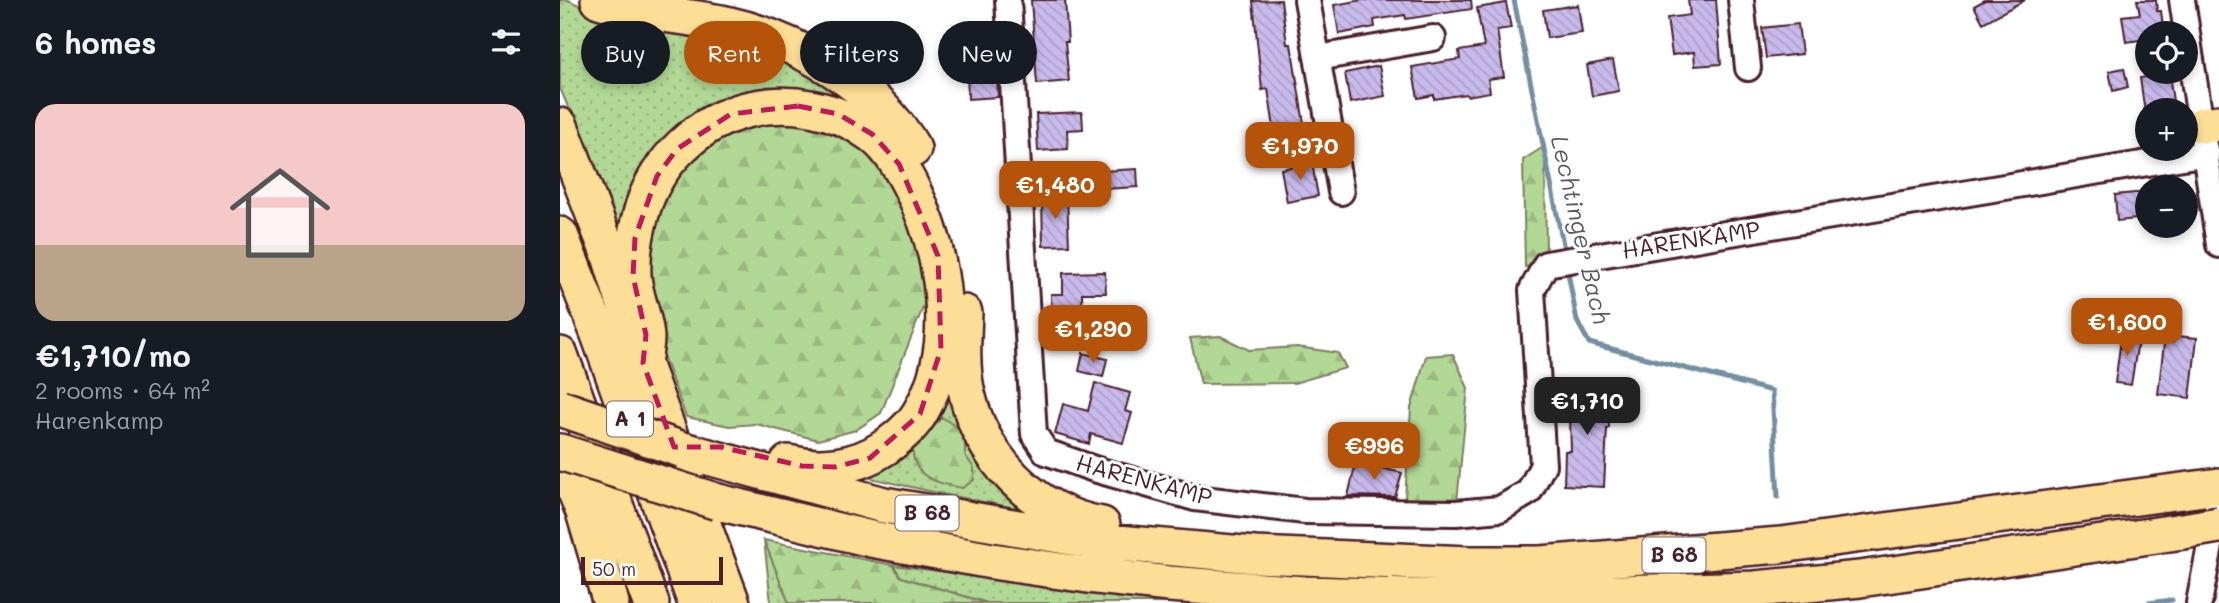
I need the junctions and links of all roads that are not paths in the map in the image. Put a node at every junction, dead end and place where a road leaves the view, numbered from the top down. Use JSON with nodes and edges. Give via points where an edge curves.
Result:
{"nodes":[{"id":1,"x":599,"y":0,"type":"edge"},
{"id":2,"x":1008,"y":0,"type":"edge"},
{"id":3,"x":1307,"y":0,"type":"edge"},
{"id":4,"x":1741,"y":0,"type":"edge"},
{"id":5,"x":2182,"y":0,"type":"edge"},
{"id":6,"x":1433,"y":38,"type":"dead end"},
{"id":7,"x":1318,"y":58,"type":"junction"},
{"id":8,"x":1748,"y":68,"type":"dead end"},
{"id":9,"x":560,"y":126,"type":"edge"},
{"id":10,"x":2209,"y":134,"type":"edge"},
{"id":11,"x":1341,"y":192,"type":"dead end"},
{"id":12,"x":560,"y":236,"type":"edge"},
{"id":13,"x":2219,"y":245,"type":"edge"},
{"id":14,"x":560,"y":355,"type":"edge"},
{"id":15,"x":643,"y":363,"type":"junction"},
{"id":16,"x":560,"y":408,"type":"edge"},
{"id":17,"x":560,"y":452,"type":"edge"},
{"id":18,"x":691,"y":452,"type":"junction"},
{"id":19,"x":2208,"y":492,"type":"edge"},
{"id":20,"x":584,"y":512,"type":"junction"},
{"id":21,"x":2219,"y":525,"type":"edge"},
{"id":22,"x":1159,"y":547,"type":"junction"},
{"id":23,"x":1169,"y":584,"type":"junction"},
{"id":24,"x":1755,"y":589,"type":"junction"},
{"id":25,"x":593,"y":603,"type":"edge"},
{"id":26,"x":611,"y":603,"type":"edge"},
{"id":27,"x":651,"y":603,"type":"edge"},
{"id":28,"x":696,"y":603,"type":"edge"},
{"id":29,"x":732,"y":603,"type":"edge"},
{"id":30,"x":1216,"y":603,"type":"edge"},
{"id":31,"x":1720,"y":603,"type":"edge"},
{"id":32,"x":2199,"y":603,"type":"edge"}],
"edges":[{"from":1,"to":22,"type":"highway","via":[[759,33],[808,54],[876,103],[910,143],[949,220],[965,302],[966,388],[990,453],[1022,487],[1055,510],[1095,524],[1135,530]]},
{"from":2,"to":10,"type":"street","name":"HARENKAMP","via":[[1034,434],[1046,452],[1195,498],[1305,510],[1456,513],[1500,509],[1529,492],[1543,465],[1532,290],[1546,264]]},
{"from":3,"to":7,"type":"street"},
{"from":4,"to":8,"type":"street"},
{"from":5,"to":10,"type":"street"},
{"from":6,"to":7,"type":"street"},
{"from":7,"to":11,"type":"street"},
{"from":9,"to":15,"type":"highway","via":[[611,259]]},
{"from":10,"to":13,"type":"street"},
{"from":12,"to":28,"type":"highway","number":"A 1"},
{"from":14,"to":27,"type":"highway","number":"A 1"},
{"from":15,"to":18,"type":"highway","via":[[646,335],[633,276],[635,238],[657,176],[677,149],[731,114],[762,106],[798,106],[838,114],[872,134],[899,164],[920,204],[938,256],[943,303],[941,349],[920,414],[870,458],[835,467],[802,466],[721,447]]},
{"from":15,"to":29,"type":"highway"},
{"from":16,"to":18,"type":"highway","number":"B 68","bridge":true},
{"from":17,"to":20,"type":"highway"},
{"from":17,"to":23,"type":"highway","number":"B 68","bridge":true,"via":[[718,502],[871,539]]},
{"from":18,"to":22,"type":"highway","number":"B 68","via":[[884,505],[1095,541]]},
{"from":19,"to":22,"type":"highway","number":"B 68","via":[[1781,545],[1540,564],[1282,556]]},
{"from":19,"to":32,"type":"street"},
{"from":20,"to":25,"type":"highway","via":[[579,533]]},
{"from":20,"to":26,"type":"highway"},
{"from":21,"to":24,"type":"highway","number":"B 68","bridge":true,"via":[[1860,579]]},
{"from":23,"to":24,"type":"highway","number":"B 68","via":[[1447,598]]},
{"from":23,"to":30,"type":"highway"},
{"from":24,"to":31,"type":"highway"}]}
